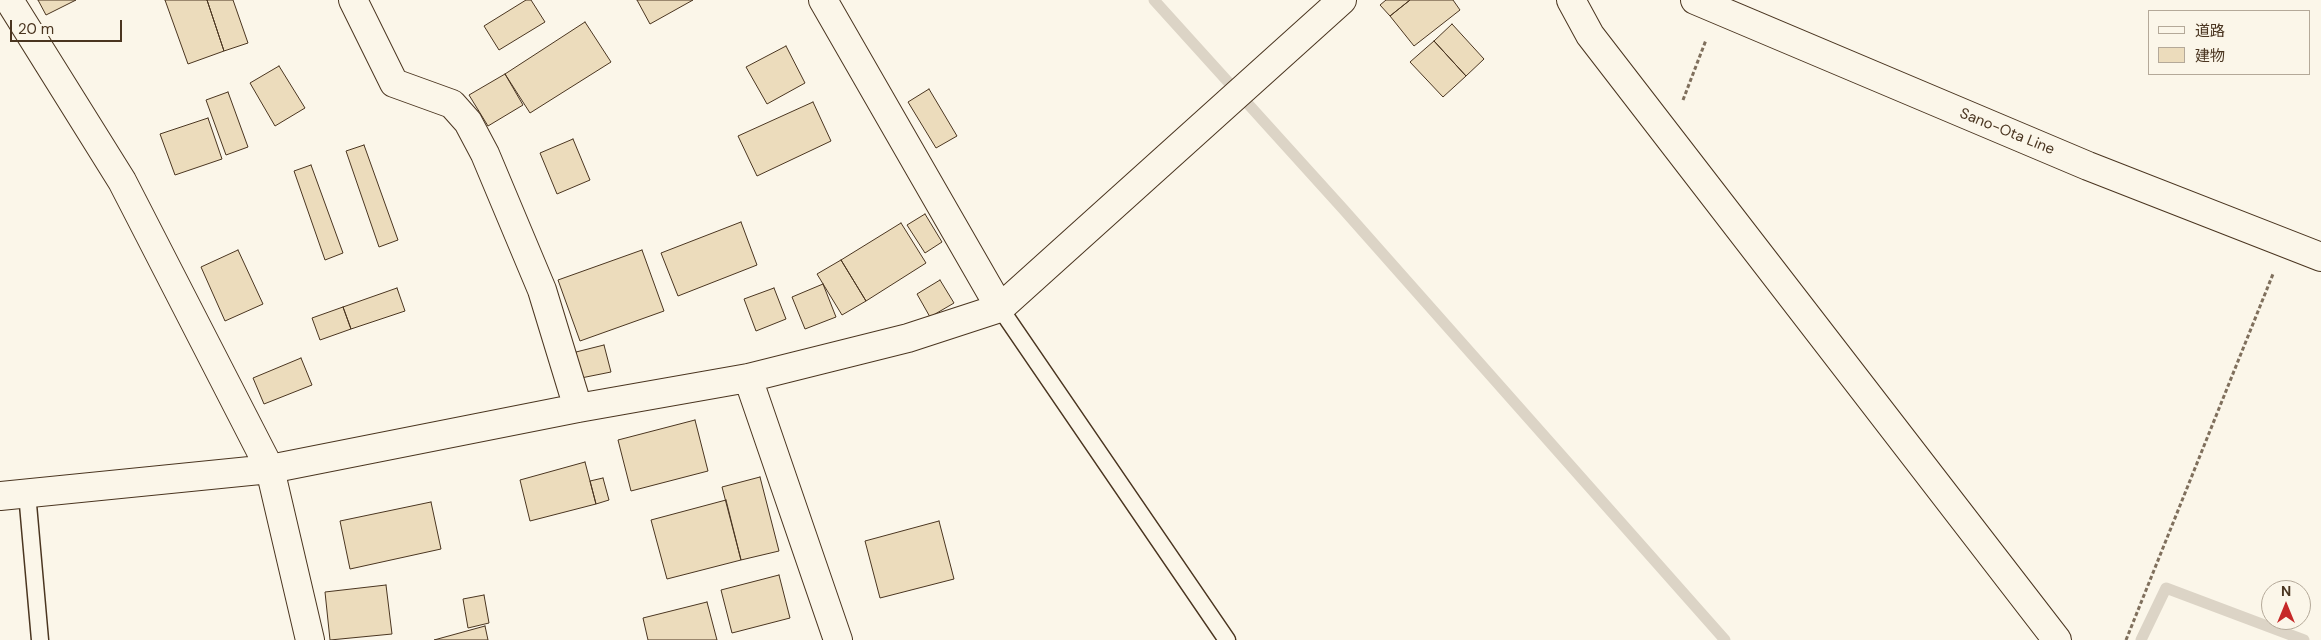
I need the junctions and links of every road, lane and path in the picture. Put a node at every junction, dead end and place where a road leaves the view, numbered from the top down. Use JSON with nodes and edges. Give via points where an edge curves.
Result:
{"nodes":[{"id":1,"x":9,"y":0,"type":"edge"},
{"id":2,"x":353,"y":0,"type":"edge"},
{"id":3,"x":823,"y":0,"type":"edge"},
{"id":4,"x":1342,"y":0,"type":"edge"},
{"id":5,"x":1571,"y":0,"type":"edge"},
{"id":6,"x":1706,"y":5,"type":"edge"},
{"id":7,"x":1665,"y":131,"type":"junction"},
{"id":8,"x":2285,"y":243,"type":"junction"},
{"id":9,"x":2321,"y":257,"type":"edge"},
{"id":10,"x":1000,"y":308,"type":"junction"},
{"id":11,"x":748,"y":378,"type":"junction"},
{"id":12,"x":578,"y":408,"type":"junction"},
{"id":13,"x":270,"y":468,"type":"junction"},
{"id":14,"x":13,"y":494,"type":"edge"},
{"id":15,"x":40,"y":640,"type":"edge"},
{"id":16,"x":310,"y":640,"type":"edge"},
{"id":17,"x":838,"y":640,"type":"edge"},
{"id":18,"x":1227,"y":640,"type":"edge"},
{"id":19,"x":2057,"y":640,"type":"edge"},
{"id":20,"x":2126,"y":640,"type":"edge"}],
"edges":[{"from":1,"to":13,"type":"street","via":[[122,181]]},
{"from":2,"to":12,"type":"street","via":[[394,83],[452,104],[468,122],[485,154],[542,290]]},
{"from":3,"to":10,"type":"street"},
{"from":4,"to":10,"type":"street"},
{"from":5,"to":7,"type":"street","via":[[1590,35]]},
{"from":6,"to":7,"type":"path","via":[[1677,115]]},
{"from":6,"to":8,"type":"street","name":"Sano-Ota Line","via":[[2071,158]]},
{"from":7,"to":19,"type":"street"},
{"from":8,"to":9,"type":"street","name":"Sano-Ota Line"},
{"from":8,"to":20,"type":"path"},
{"from":10,"to":11,"type":"street","via":[[908,338]]},
{"from":10,"to":18,"type":"lane"},
{"from":11,"to":12,"type":"street"},
{"from":11,"to":17,"type":"street"},
{"from":12,"to":13,"type":"street"},
{"from":13,"to":14,"type":"street"},
{"from":13,"to":16,"type":"street"},
{"from":14,"to":15,"type":"lane"}]}
